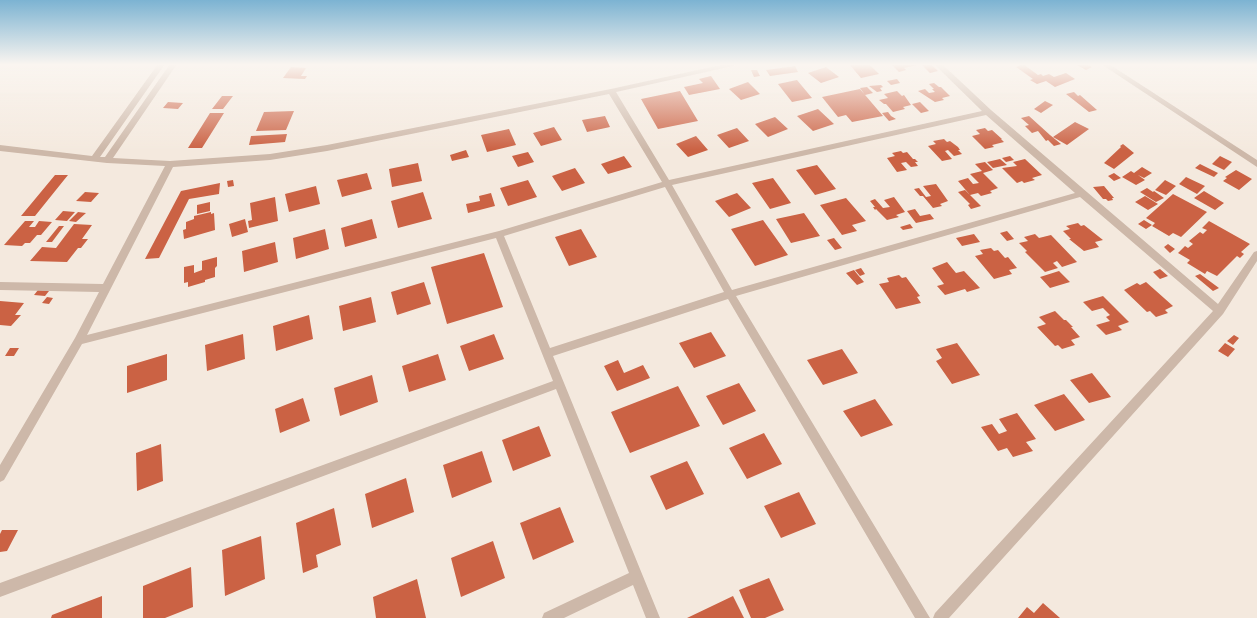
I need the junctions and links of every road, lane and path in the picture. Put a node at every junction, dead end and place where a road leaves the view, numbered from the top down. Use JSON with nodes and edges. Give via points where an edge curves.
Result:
{"nodes":[{"id":1,"x":141,"y":93,"type":"edge"},
{"id":2,"x":153,"y":93,"type":"edge"},
{"id":3,"x":602,"y":93,"type":"edge"},
{"id":4,"x":612,"y":93,"type":"edge"},
{"id":5,"x":968,"y":93,"type":"edge"},
{"id":6,"x":1149,"y":93,"type":"edge"},
{"id":7,"x":988,"y":112,"type":"junction"},
{"id":8,"x":0,"y":148,"type":"edge"},
{"id":9,"x":95,"y":158,"type":"junction"},
{"id":10,"x":107,"y":160,"type":"junction"},
{"id":11,"x":170,"y":164,"type":"junction"},
{"id":12,"x":1257,"y":164,"type":"edge"},
{"id":13,"x":667,"y":183,"type":"junction"},
{"id":14,"x":1082,"y":194,"type":"junction"},
{"id":15,"x":499,"y":234,"type":"junction"},
{"id":16,"x":1257,"y":254,"type":"edge"},
{"id":17,"x":0,"y":286,"type":"edge"},
{"id":18,"x":107,"y":288,"type":"junction"},
{"id":19,"x":730,"y":294,"type":"junction"},
{"id":20,"x":1219,"y":311,"type":"junction"},
{"id":21,"x":79,"y":341,"type":"junction"},
{"id":22,"x":546,"y":354,"type":"junction"},
{"id":23,"x":558,"y":384,"type":"junction"},
{"id":24,"x":0,"y":476,"type":"edge"},
{"id":25,"x":637,"y":576,"type":"junction"},
{"id":26,"x":0,"y":590,"type":"edge"},
{"id":27,"x":549,"y":618,"type":"edge"},
{"id":28,"x":653,"y":618,"type":"edge"},
{"id":29,"x":923,"y":618,"type":"edge"},
{"id":30,"x":940,"y":618,"type":"edge"}],
"edges":[{"from":1,"to":9,"type":"street"},
{"from":2,"to":10,"type":"street"},
{"from":3,"to":11,"type":"street","via":[[327,148],[270,157]]},
{"from":4,"to":13,"type":"street"},
{"from":5,"to":7,"type":"street"},
{"from":6,"to":12,"type":"street"},
{"from":7,"to":13,"type":"street"},
{"from":7,"to":14,"type":"street"},
{"from":8,"to":9,"type":"street"},
{"from":9,"to":10,"type":"street"},
{"from":10,"to":11,"type":"street"},
{"from":11,"to":18,"type":"street"},
{"from":13,"to":15,"type":"street"},
{"from":13,"to":19,"type":"street"},
{"from":14,"to":19,"type":"street"},
{"from":14,"to":20,"type":"street"},
{"from":15,"to":21,"type":"street"},
{"from":15,"to":22,"type":"street"},
{"from":16,"to":20,"type":"street"},
{"from":17,"to":18,"type":"street"},
{"from":18,"to":21,"type":"street"},
{"from":19,"to":22,"type":"street"},
{"from":19,"to":29,"type":"street"},
{"from":20,"to":30,"type":"street"},
{"from":21,"to":24,"type":"street"},
{"from":22,"to":23,"type":"street"},
{"from":23,"to":25,"type":"street"},
{"from":23,"to":26,"type":"street"},
{"from":25,"to":27,"type":"street"},
{"from":25,"to":28,"type":"street"}]}
